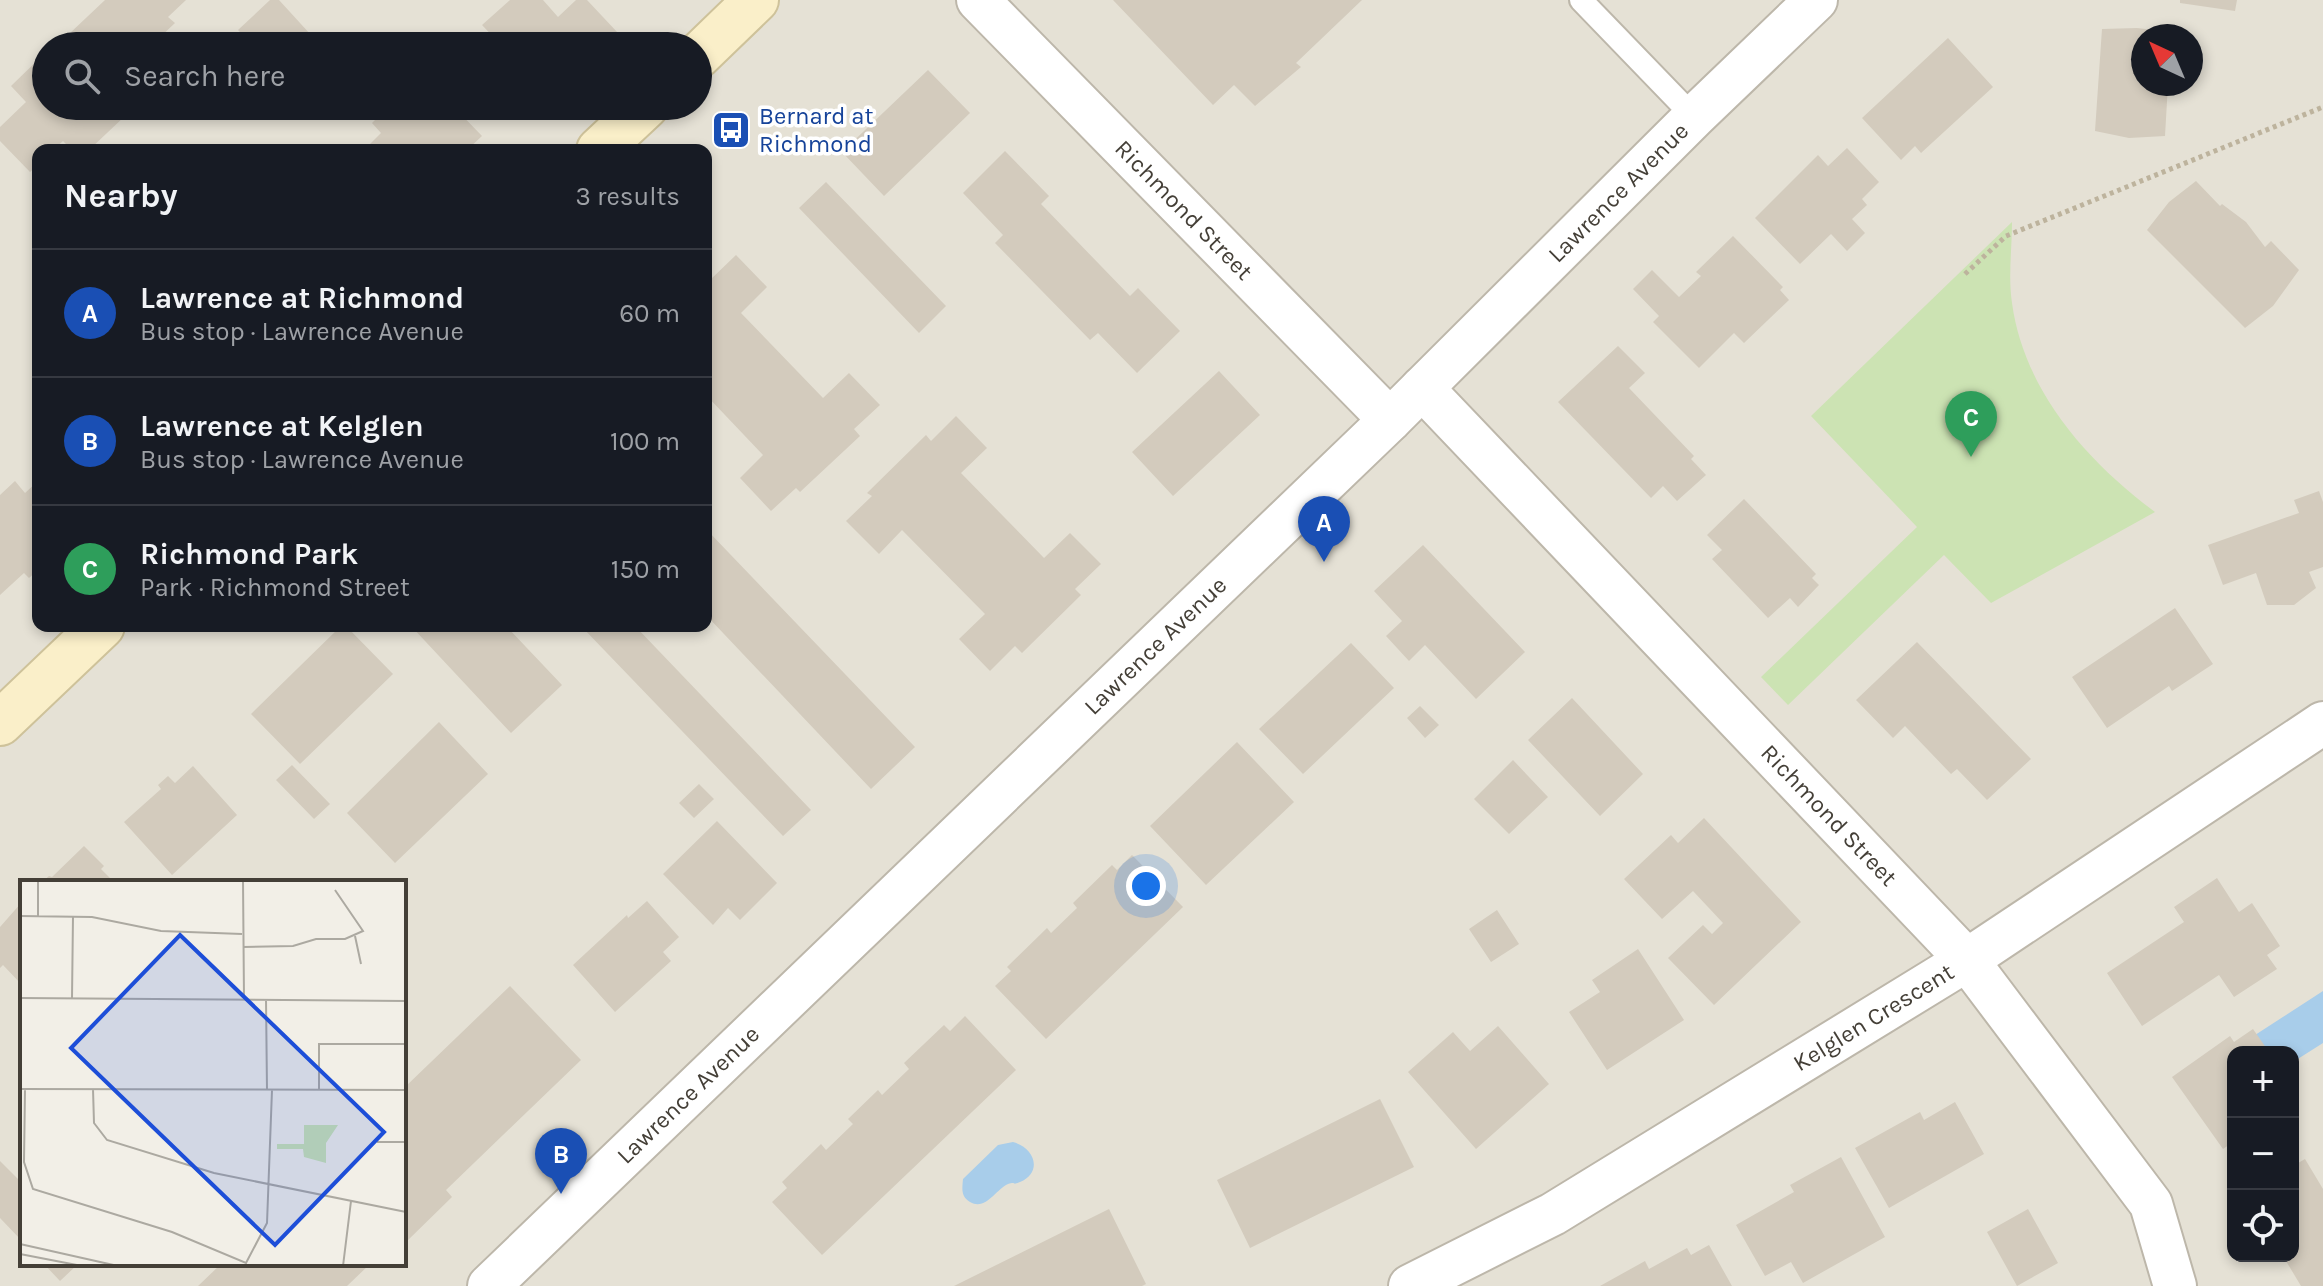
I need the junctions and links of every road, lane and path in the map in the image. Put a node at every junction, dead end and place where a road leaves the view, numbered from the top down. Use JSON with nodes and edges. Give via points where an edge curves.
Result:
{"nodes":[{"id":1,"x":978,"y":0,"type":"edge"},
{"id":2,"x":1581,"y":0,"type":"edge"},
{"id":3,"x":1816,"y":0,"type":"edge"},
{"id":4,"x":740,"y":5,"type":"edge"},
{"id":5,"x":712,"y":39,"type":"edge"},
{"id":6,"x":2323,"y":107,"type":"edge"},
{"id":7,"x":1694,"y":117,"type":"junction"},
{"id":8,"x":631,"y":120,"type":"edge"},
{"id":9,"x":605,"y":144,"type":"edge"},
{"id":10,"x":1965,"y":274,"type":"dead end"},
{"id":11,"x":1422,"y":388,"type":"junction"},
{"id":12,"x":1390,"y":420,"type":"junction"},
{"id":13,"x":96,"y":632,"type":"edge"},
{"id":14,"x":0,"y":723,"type":"edge"},
{"id":15,"x":2323,"y":723,"type":"edge"},
{"id":16,"x":1967,"y":960,"type":"junction"},
{"id":17,"x":489,"y":1286,"type":"edge"},
{"id":18,"x":1410,"y":1286,"type":"edge"},
{"id":19,"x":2175,"y":1286,"type":"edge"}],
"edges":[{"from":1,"to":12,"type":"street","name":"Richmond Street"},
{"from":2,"to":7,"type":"lane"},
{"from":3,"to":7,"type":"street","name":"Lawrence Avenue"},
{"from":4,"to":5,"type":"street"},
{"from":6,"to":10,"type":"path","via":[[2006,236]]},
{"from":7,"to":11,"type":"street","name":"Lawrence Avenue"},
{"from":8,"to":9,"type":"street"},
{"from":11,"to":12,"type":"street","name":"Lawrence Avenue"},
{"from":11,"to":16,"type":"street","name":"Richmond Street"},
{"from":12,"to":17,"type":"street","name":"Lawrence Avenue"},
{"from":13,"to":14,"type":"street"},
{"from":15,"to":16,"type":"street","name":"Kelglen Crescent"},
{"from":16,"to":18,"type":"street","name":"Kelglen Crescent","via":[[1553,1214]]},
{"from":16,"to":19,"type":"street","name":"Richmond Street","via":[[2151,1204]]}]}
